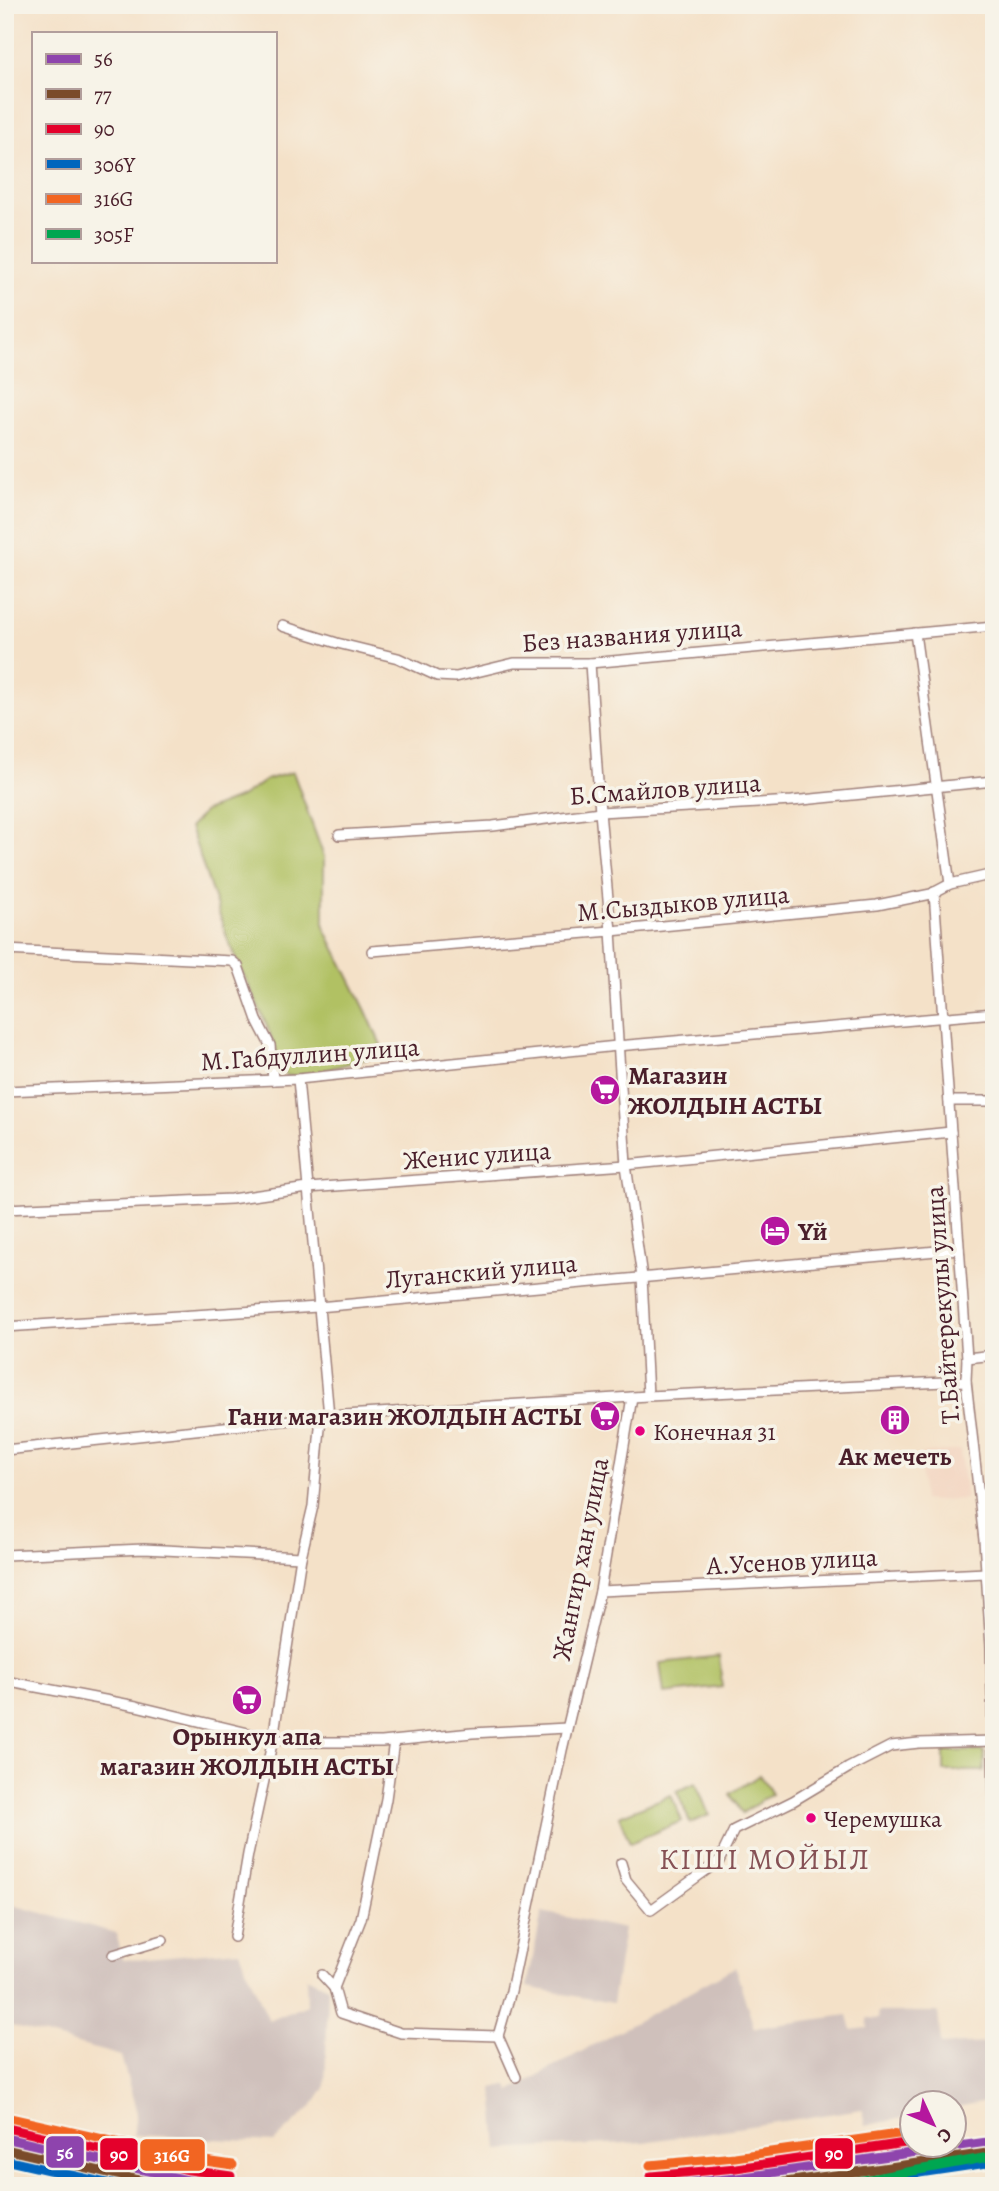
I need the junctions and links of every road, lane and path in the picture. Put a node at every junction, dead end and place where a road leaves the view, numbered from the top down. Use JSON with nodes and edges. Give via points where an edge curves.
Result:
{"nodes":[{"id":1,"x":282,"y":626,"type":"dead end"},
{"id":2,"x":994,"y":626,"type":"edge"},
{"id":3,"x":915,"y":633,"type":"junction"},
{"id":4,"x":590,"y":663,"type":"junction"},
{"id":5,"x":994,"y":781,"type":"edge"},
{"id":6,"x":936,"y":785,"type":"junction"},
{"id":7,"x":600,"y":812,"type":"junction"},
{"id":8,"x":340,"y":835,"type":"dead end"},
{"id":9,"x":994,"y":874,"type":"edge"},
{"id":10,"x":950,"y":884,"type":"junction"},
{"id":11,"x":934,"y":892,"type":"junction"},
{"id":12,"x":611,"y":931,"type":"junction"},
{"id":13,"x":5,"y":950,"type":"edge"},
{"id":14,"x":372,"y":951,"type":"dead end"},
{"id":15,"x":994,"y":1013,"type":"edge"},
{"id":16,"x":943,"y":1017,"type":"junction"},
{"id":17,"x":617,"y":1046,"type":"junction"},
{"id":18,"x":298,"y":1079,"type":"junction"},
{"id":19,"x":273,"y":1080,"type":"junction"},
{"id":20,"x":5,"y":1091,"type":"edge"},
{"id":21,"x":949,"y":1101,"type":"junction"},
{"id":22,"x":994,"y":1101,"type":"edge"},
{"id":23,"x":951,"y":1132,"type":"junction"},
{"id":24,"x":626,"y":1165,"type":"junction"},
{"id":25,"x":308,"y":1188,"type":"junction"},
{"id":26,"x":5,"y":1209,"type":"edge"},
{"id":27,"x":959,"y":1249,"type":"junction"},
{"id":28,"x":642,"y":1278,"type":"junction"},
{"id":29,"x":318,"y":1307,"type":"junction"},
{"id":30,"x":5,"y":1327,"type":"edge"},
{"id":31,"x":994,"y":1354,"type":"edge"},
{"id":32,"x":967,"y":1358,"type":"junction"},
{"id":33,"x":966,"y":1381,"type":"junction"},
{"id":34,"x":648,"y":1396,"type":"junction"},
{"id":35,"x":632,"y":1397,"type":"junction"},
{"id":36,"x":325,"y":1416,"type":"junction"},
{"id":37,"x":5,"y":1450,"type":"edge"},
{"id":38,"x":989,"y":1539,"type":"edge"},
{"id":39,"x":5,"y":1555,"type":"edge"},
{"id":40,"x":301,"y":1557,"type":"junction"},
{"id":41,"x":986,"y":1573,"type":"junction"},
{"id":42,"x":600,"y":1591,"type":"junction"},
{"id":43,"x":992,"y":1647,"type":"edge"},
{"id":44,"x":5,"y":1681,"type":"edge"},
{"id":45,"x":567,"y":1728,"type":"junction"},
{"id":46,"x":273,"y":1739,"type":"junction"},
{"id":47,"x":394,"y":1741,"type":"junction"},
{"id":48,"x":993,"y":1741,"type":"edge"},
{"id":49,"x":994,"y":1799,"type":"edge"},
{"id":50,"x":621,"y":1863,"type":"dead end"},
{"id":51,"x":234,"y":1937,"type":"dead end"},
{"id":52,"x":163,"y":1940,"type":"dead end"},
{"id":53,"x":113,"y":1955,"type":"dead end"},
{"id":54,"x":322,"y":1975,"type":"dead end"},
{"id":55,"x":334,"y":1988,"type":"junction"},
{"id":56,"x":498,"y":2036,"type":"junction"},
{"id":57,"x":516,"y":2077,"type":"dead end"}],
"edges":[{"from":1,"to":4,"type":"street","name":"Без названия улица","via":[[398,658],[437,676],[456,677],[514,663]]},
{"from":2,"to":3,"type":"street","name":"Без названия улица"},
{"from":3,"to":4,"type":"street","name":"Без названия улица"},
{"from":3,"to":6,"type":"street"},
{"from":4,"to":7,"type":"street"},
{"from":5,"to":6,"type":"street","name":"Б.Смайлов улица"},
{"from":6,"to":7,"type":"street","name":"Б.Смайлов улица","via":[[793,801]]},
{"from":6,"to":10,"type":"street"},
{"from":7,"to":8,"type":"street","name":"Б.Смайлов улица","via":[[493,826]]},
{"from":7,"to":12,"type":"street"},
{"from":9,"to":10,"type":"street","name":"М.Сыздыков улица"},
{"from":10,"to":11,"type":"street","name":"М.Сыздыков улица"},
{"from":11,"to":12,"type":"street","name":"М.Сыздыков улица","via":[[877,905]]},
{"from":11,"to":16,"type":"street","name":"Т.Байтерекулы улица"},
{"from":12,"to":14,"type":"street","name":"М.Сыздыков улица"},
{"from":12,"to":17,"type":"street"},
{"from":13,"to":19,"type":"street","via":[[232,961],[270,1045]]},
{"from":15,"to":16,"type":"street","name":"М.Габдуллин улица"},
{"from":16,"to":17,"type":"street","name":"М.Габдуллин улица"},
{"from":16,"to":21,"type":"street","name":"Т.Байтерекулы улица"},
{"from":17,"to":18,"type":"street","name":"М.Габдуллин улица"},
{"from":17,"to":24,"type":"street"},
{"from":18,"to":19,"type":"street","name":"М.Габдуллин улица"},
{"from":18,"to":25,"type":"street"},
{"from":19,"to":20,"type":"street","name":"М.Габдуллин улица"},
{"from":21,"to":22,"type":"street"},
{"from":21,"to":23,"type":"street","name":"Т.Байтерекулы улица"},
{"from":23,"to":24,"type":"street","name":"Женис улица"},
{"from":23,"to":27,"type":"street","name":"Т.Байтерекулы улица"},
{"from":24,"to":25,"type":"street","name":"Женис улица"},
{"from":24,"to":28,"type":"street"},
{"from":25,"to":26,"type":"street","name":"Женис улица","via":[[230,1199]]},
{"from":25,"to":29,"type":"street"},
{"from":27,"to":28,"type":"street","name":"Луганский улица"},
{"from":27,"to":32,"type":"street","name":"Т.Байтерекулы улица"},
{"from":28,"to":29,"type":"street","name":"Луганский улица"},
{"from":28,"to":34,"type":"street"},
{"from":29,"to":30,"type":"street","name":"Луганский улица"},
{"from":29,"to":36,"type":"street"},
{"from":31,"to":32,"type":"street"},
{"from":32,"to":33,"type":"street","name":"Т.Байтерекулы улица"},
{"from":33,"to":34,"type":"street"},
{"from":33,"to":38,"type":"street","name":"Т.Байтерекулы улица"},
{"from":34,"to":35,"type":"street"},
{"from":35,"to":36,"type":"street"},
{"from":35,"to":42,"type":"street","name":"Жангир хан улица"},
{"from":36,"to":37,"type":"street"},
{"from":36,"to":40,"type":"street"},
{"from":38,"to":41,"type":"street","name":"Т.Байтерекулы улица"},
{"from":39,"to":40,"type":"street","via":[[144,1549]]},
{"from":40,"to":46,"type":"street"},
{"from":41,"to":42,"type":"street","name":"А.Усенов улица"},
{"from":41,"to":43,"type":"street","name":"Т.Байтерекулы улица"},
{"from":42,"to":45,"type":"street","name":"Жангир хан улица"},
{"from":43,"to":48,"type":"street","name":"Т.Байтерекулы улица"},
{"from":44,"to":46,"type":"street"},
{"from":45,"to":47,"type":"street"},
{"from":45,"to":56,"type":"street","name":"Жангир хан улица"},
{"from":46,"to":47,"type":"street"},
{"from":46,"to":51,"type":"street"},
{"from":47,"to":55,"type":"street","via":[[362,1919]]},
{"from":48,"to":49,"type":"street","name":"Т.Байтерекулы улица"},
{"from":48,"to":50,"type":"street","via":[[891,1746],[734,1830],[719,1861],[651,1910],[626,1880]]},
{"from":52,"to":53,"type":"street"},
{"from":54,"to":55,"type":"street"},
{"from":55,"to":56,"type":"street","via":[[341,2013],[401,2033]]},
{"from":56,"to":57,"type":"street"}]}
